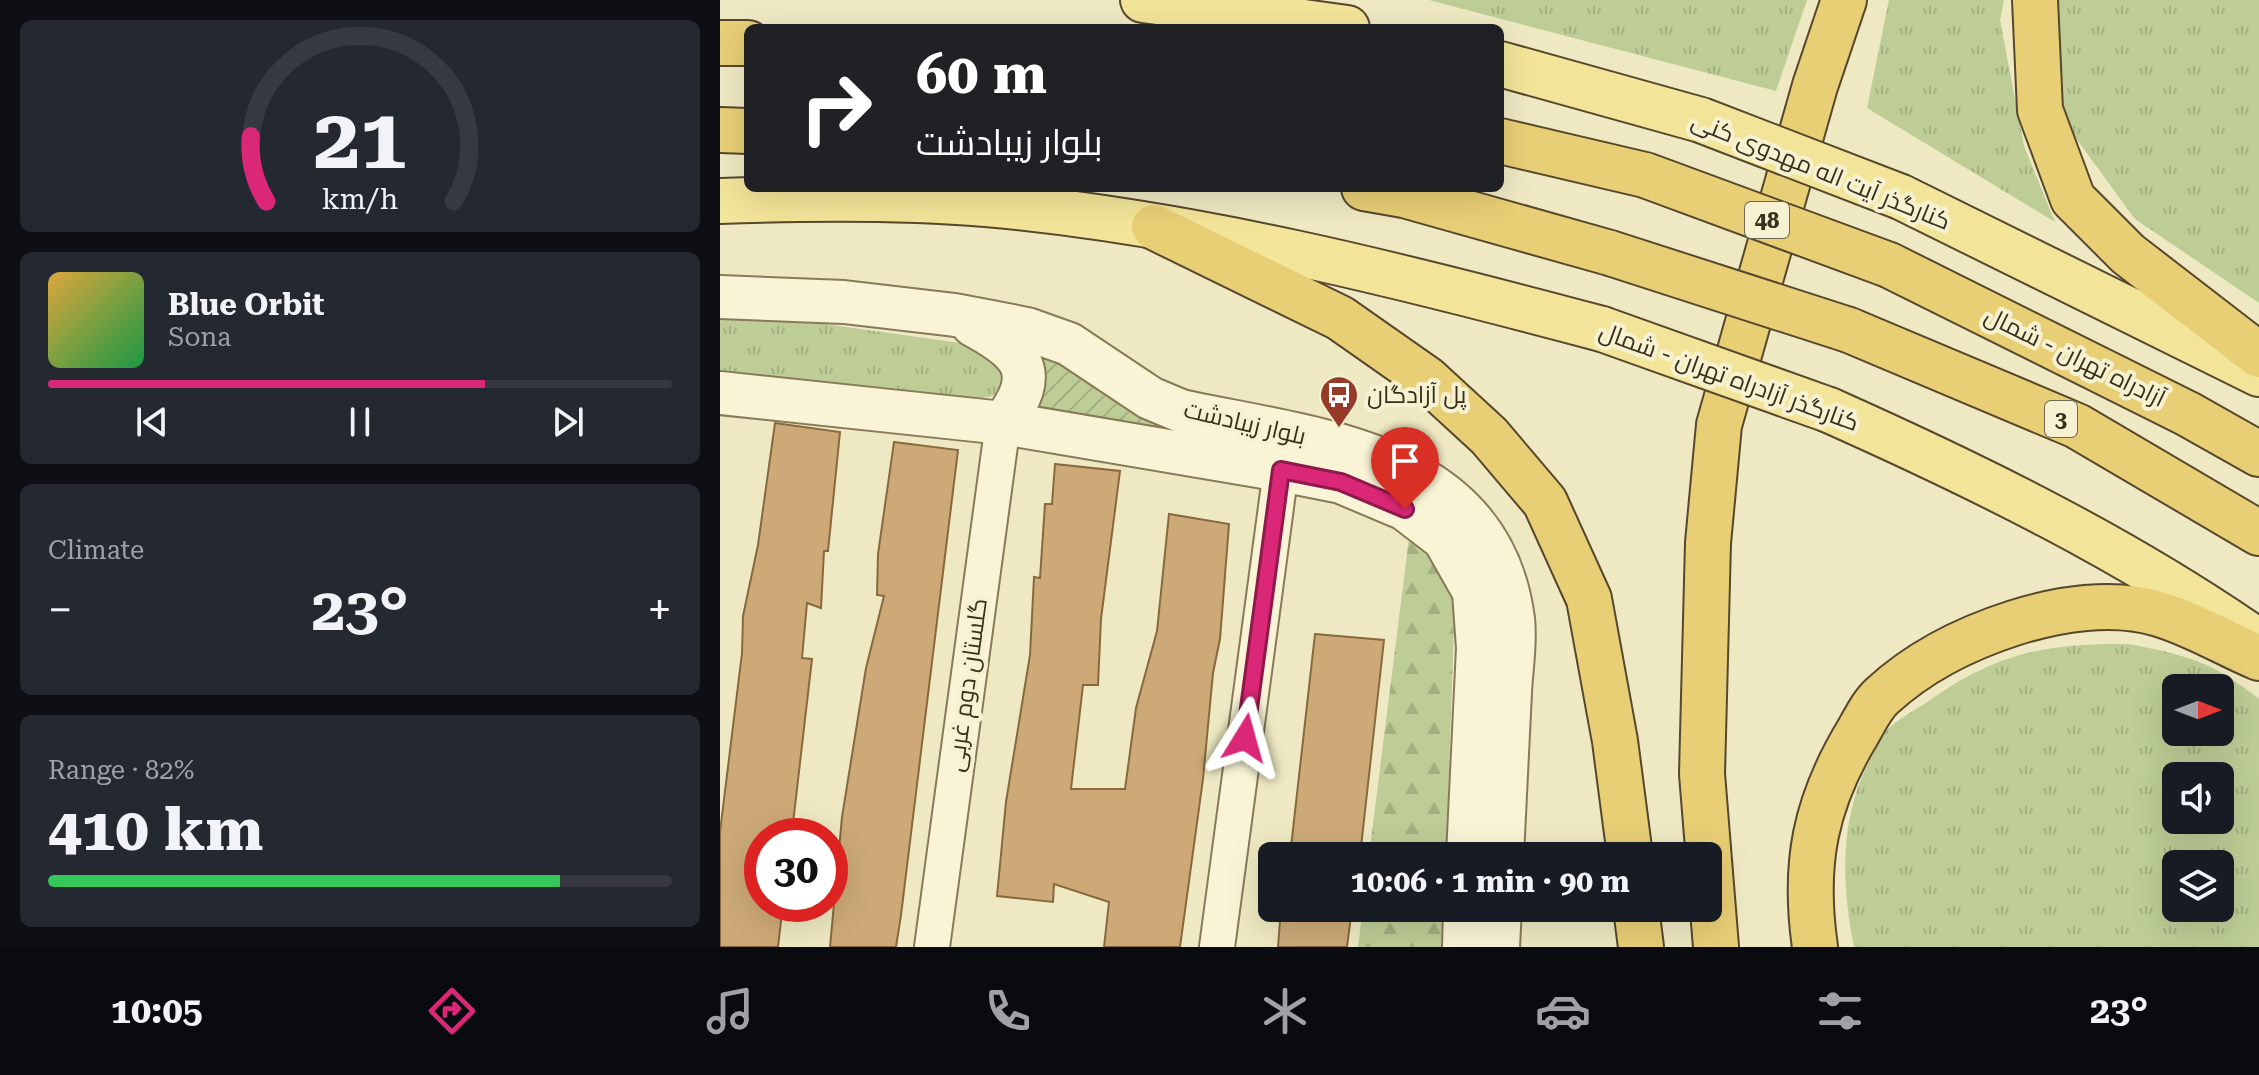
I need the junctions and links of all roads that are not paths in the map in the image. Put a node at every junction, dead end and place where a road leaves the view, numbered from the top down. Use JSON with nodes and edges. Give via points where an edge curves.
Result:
{"nodes":[{"id":1,"x":1143,"y":0,"type":"edge"},
{"id":2,"x":1844,"y":0,"type":"edge"},
{"id":3,"x":2035,"y":0,"type":"edge"},
{"id":4,"x":1318,"y":24,"type":"edge"},
{"id":5,"x":720,"y":43,"type":"edge"},
{"id":6,"x":744,"y":43,"type":"edge"},
{"id":7,"x":1504,"y":65,"type":"edge"},
{"id":8,"x":720,"y":130,"type":"edge"},
{"id":9,"x":744,"y":131,"type":"edge"},
{"id":10,"x":1504,"y":142,"type":"edge"},
{"id":11,"x":1387,"y":192,"type":"edge"},
{"id":12,"x":720,"y":201,"type":"edge"},
{"id":13,"x":1154,"y":227,"type":"junction"},
{"id":14,"x":720,"y":297,"type":"edge"},
{"id":15,"x":955,"y":315,"type":"junction"},
{"id":16,"x":2259,"y":355,"type":"edge"},
{"id":17,"x":2259,"y":374,"type":"edge"},
{"id":18,"x":720,"y":393,"type":"edge"},
{"id":19,"x":1003,"y":423,"type":"junction"},
{"id":20,"x":2259,"y":454,"type":"edge"},
{"id":21,"x":1281,"y":470,"type":"junction"},
{"id":22,"x":2259,"y":533,"type":"edge"},
{"id":23,"x":2259,"y":642,"type":"edge"},
{"id":24,"x":2259,"y":658,"type":"edge"},
{"id":25,"x":1469,"y":842,"type":"edge"},
{"id":26,"x":1503,"y":842,"type":"edge"},
{"id":27,"x":1628,"y":842,"type":"edge"},
{"id":28,"x":1465,"y":922,"type":"edge"},
{"id":29,"x":1499,"y":922,"type":"edge"},
{"id":30,"x":1638,"y":922,"type":"edge"},
{"id":31,"x":932,"y":947,"type":"edge"},
{"id":32,"x":1217,"y":947,"type":"edge"},
{"id":33,"x":1464,"y":947,"type":"edge"},
{"id":34,"x":1498,"y":947,"type":"edge"},
{"id":35,"x":1641,"y":947,"type":"edge"},
{"id":36,"x":1716,"y":947,"type":"edge"},
{"id":37,"x":1815,"y":947,"type":"edge"}],
"edges":[{"from":1,"to":4,"type":"main road"},
{"from":2,"to":36,"type":"highway","via":[[1719,425],[1708,543],[1702,774]]},
{"from":3,"to":16,"type":"highway","via":[[2040,110],[2073,199],[2128,254]]},
{"from":5,"to":6,"type":"highway"},
{"from":7,"to":17,"type":"main road","name":"کنارگذر آیت اله مهدوی کنی","bridge":true,"via":[[1701,120],[1901,197]]},
{"from":8,"to":9,"type":"highway"},
{"from":10,"to":20,"type":"highway","name":"آزادراه تهران - شمال","number":"48","bridge":true,"via":[[1645,175],[1889,265]]},
{"from":11,"to":22,"type":"highway","number":"3","bridge":true,"via":[[1610,253],[1849,330],[2077,426]]},
{"from":12,"to":13,"type":"main road","via":[[985,204]]},
{"from":13,"to":23,"type":"main road","name":"کنارگذر آزادراه تهران - شمال","bridge":true,"via":[[1393,273],[1602,329],[1829,410],[1962,470],[2208,607]]},
{"from":13,"to":27,"type":"highway","via":[[1340,318],[1414,370],[1489,436],[1545,502],[1589,599]]},
{"from":14,"to":15,"type":"street","name":"بلوار زیبادشت","via":[[844,302]]},
{"from":15,"to":19,"type":"street","via":[[1006,343],[1021,361],[1021,399]]},
{"from":15,"to":26,"type":"street","name":"بلوار زیبادشت","via":[[1027,329],[1069,344],[1150,398],[1181,411],[1378,456],[1414,471],[1447,495],[1473,522],[1499,564],[1513,620]]},
{"from":18,"to":19,"type":"street","name":"بلوار زیبادشت"},
{"from":19,"to":21,"type":"street","name":"بلوار زیبادشت"},
{"from":19,"to":31,"type":"street","name":"گلستان دوم غربی"},
{"from":21,"to":25,"type":"street","name":"بلوار زیبادشت","via":[[1341,482],[1405,509],[1444,539],[1474,592],[1478,648]]},
{"from":21,"to":32,"type":"street"},
{"from":24,"to":37,"type":"highway","via":[[2157,613],[2100,608],[2051,611],[2012,624],[1959,644],[1914,671],[1879,698],[1835,770],[1815,834],[1808,898]]},
{"from":28,"to":33,"type":"street"},
{"from":29,"to":34,"type":"street"},
{"from":30,"to":35,"type":"highway"}]}
